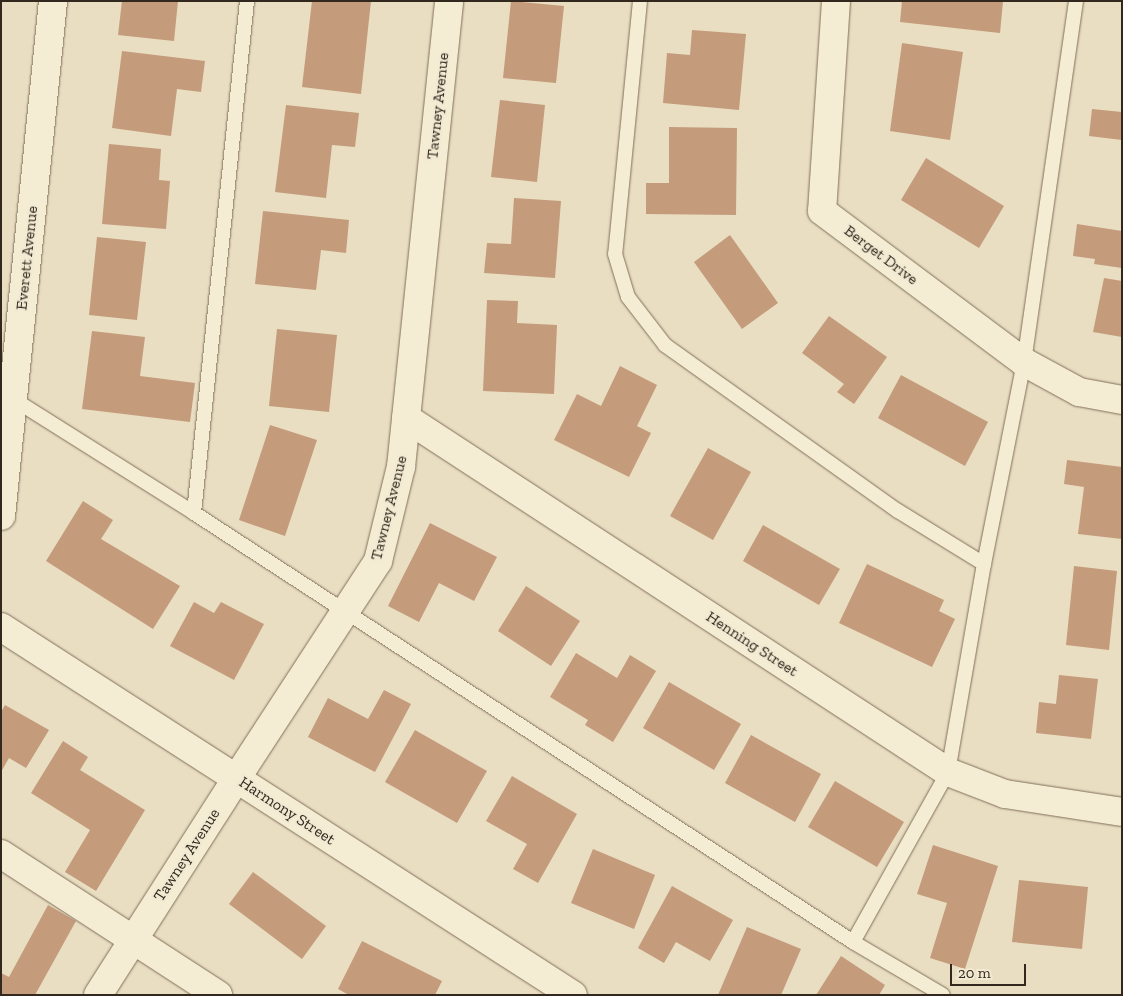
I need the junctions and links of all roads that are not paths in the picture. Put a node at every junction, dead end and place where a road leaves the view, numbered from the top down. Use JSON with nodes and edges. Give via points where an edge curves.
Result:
{"nodes":[{"id":1,"x":54,"y":1,"type":"edge"},
{"id":2,"x":246,"y":1,"type":"edge"},
{"id":3,"x":449,"y":1,"type":"edge"},
{"id":4,"x":640,"y":1,"type":"edge"},
{"id":5,"x":836,"y":1,"type":"edge"},
{"id":6,"x":1076,"y":1,"type":"edge"},
{"id":7,"x":1024,"y":362,"type":"junction"},
{"id":8,"x":7,"y":395,"type":"edge"},
{"id":9,"x":1122,"y":400,"type":"edge"},
{"id":10,"x":406,"y":418,"type":"junction"},
{"id":11,"x":194,"y":513,"type":"junction"},
{"id":12,"x":1,"y":516,"type":"edge"},
{"id":13,"x":984,"y":564,"type":"junction"},
{"id":14,"x":346,"y":611,"type":"junction"},
{"id":15,"x":1,"y":627,"type":"edge"},
{"id":16,"x":948,"y":772,"type":"junction"},
{"id":17,"x":236,"y":779,"type":"junction"},
{"id":18,"x":1122,"y":812,"type":"edge"},
{"id":19,"x":1,"y":854,"type":"edge"},
{"id":20,"x":134,"y":939,"type":"junction"},
{"id":21,"x":853,"y":942,"type":"junction"},
{"id":22,"x":98,"y":995,"type":"edge"},
{"id":23,"x":218,"y":995,"type":"edge"},
{"id":24,"x":573,"y":995,"type":"edge"},
{"id":25,"x":943,"y":995,"type":"edge"}],
"edges":[{"from":1,"to":8,"type":"street","name":"Everett Avenue"},
{"from":2,"to":11,"type":"lane"},
{"from":3,"to":10,"type":"street","name":"Tawney Avenue"},
{"from":4,"to":13,"type":"lane","via":[[615,254],[628,297],[665,345],[898,511]]},
{"from":5,"to":7,"type":"street","name":"Berget Drive","via":[[822,211]]},
{"from":6,"to":7,"type":"lane"},
{"from":7,"to":9,"type":"street","name":"Berget Drive","via":[[1080,392]]},
{"from":7,"to":13,"type":"lane"},
{"from":8,"to":11,"type":"lane"},
{"from":8,"to":12,"type":"street","name":"Everett Avenue"},
{"from":10,"to":14,"type":"street","name":"Tawney Avenue","via":[[401,467],[378,561]]},
{"from":10,"to":16,"type":"street","name":"Henning Street"},
{"from":11,"to":14,"type":"lane"},
{"from":13,"to":16,"type":"lane"},
{"from":14,"to":17,"type":"street","name":"Tawney Avenue"},
{"from":14,"to":21,"type":"lane"},
{"from":15,"to":17,"type":"street","name":"Harmony Street"},
{"from":16,"to":18,"type":"street","name":"Henning Street","via":[[1005,794]]},
{"from":16,"to":21,"type":"lane"},
{"from":17,"to":20,"type":"street","name":"Tawney Avenue"},
{"from":17,"to":24,"type":"street","name":"Harmony Street"},
{"from":19,"to":20,"type":"street"},
{"from":20,"to":22,"type":"street","name":"Tawney Avenue"},
{"from":20,"to":23,"type":"street"},
{"from":21,"to":25,"type":"lane"}]}
